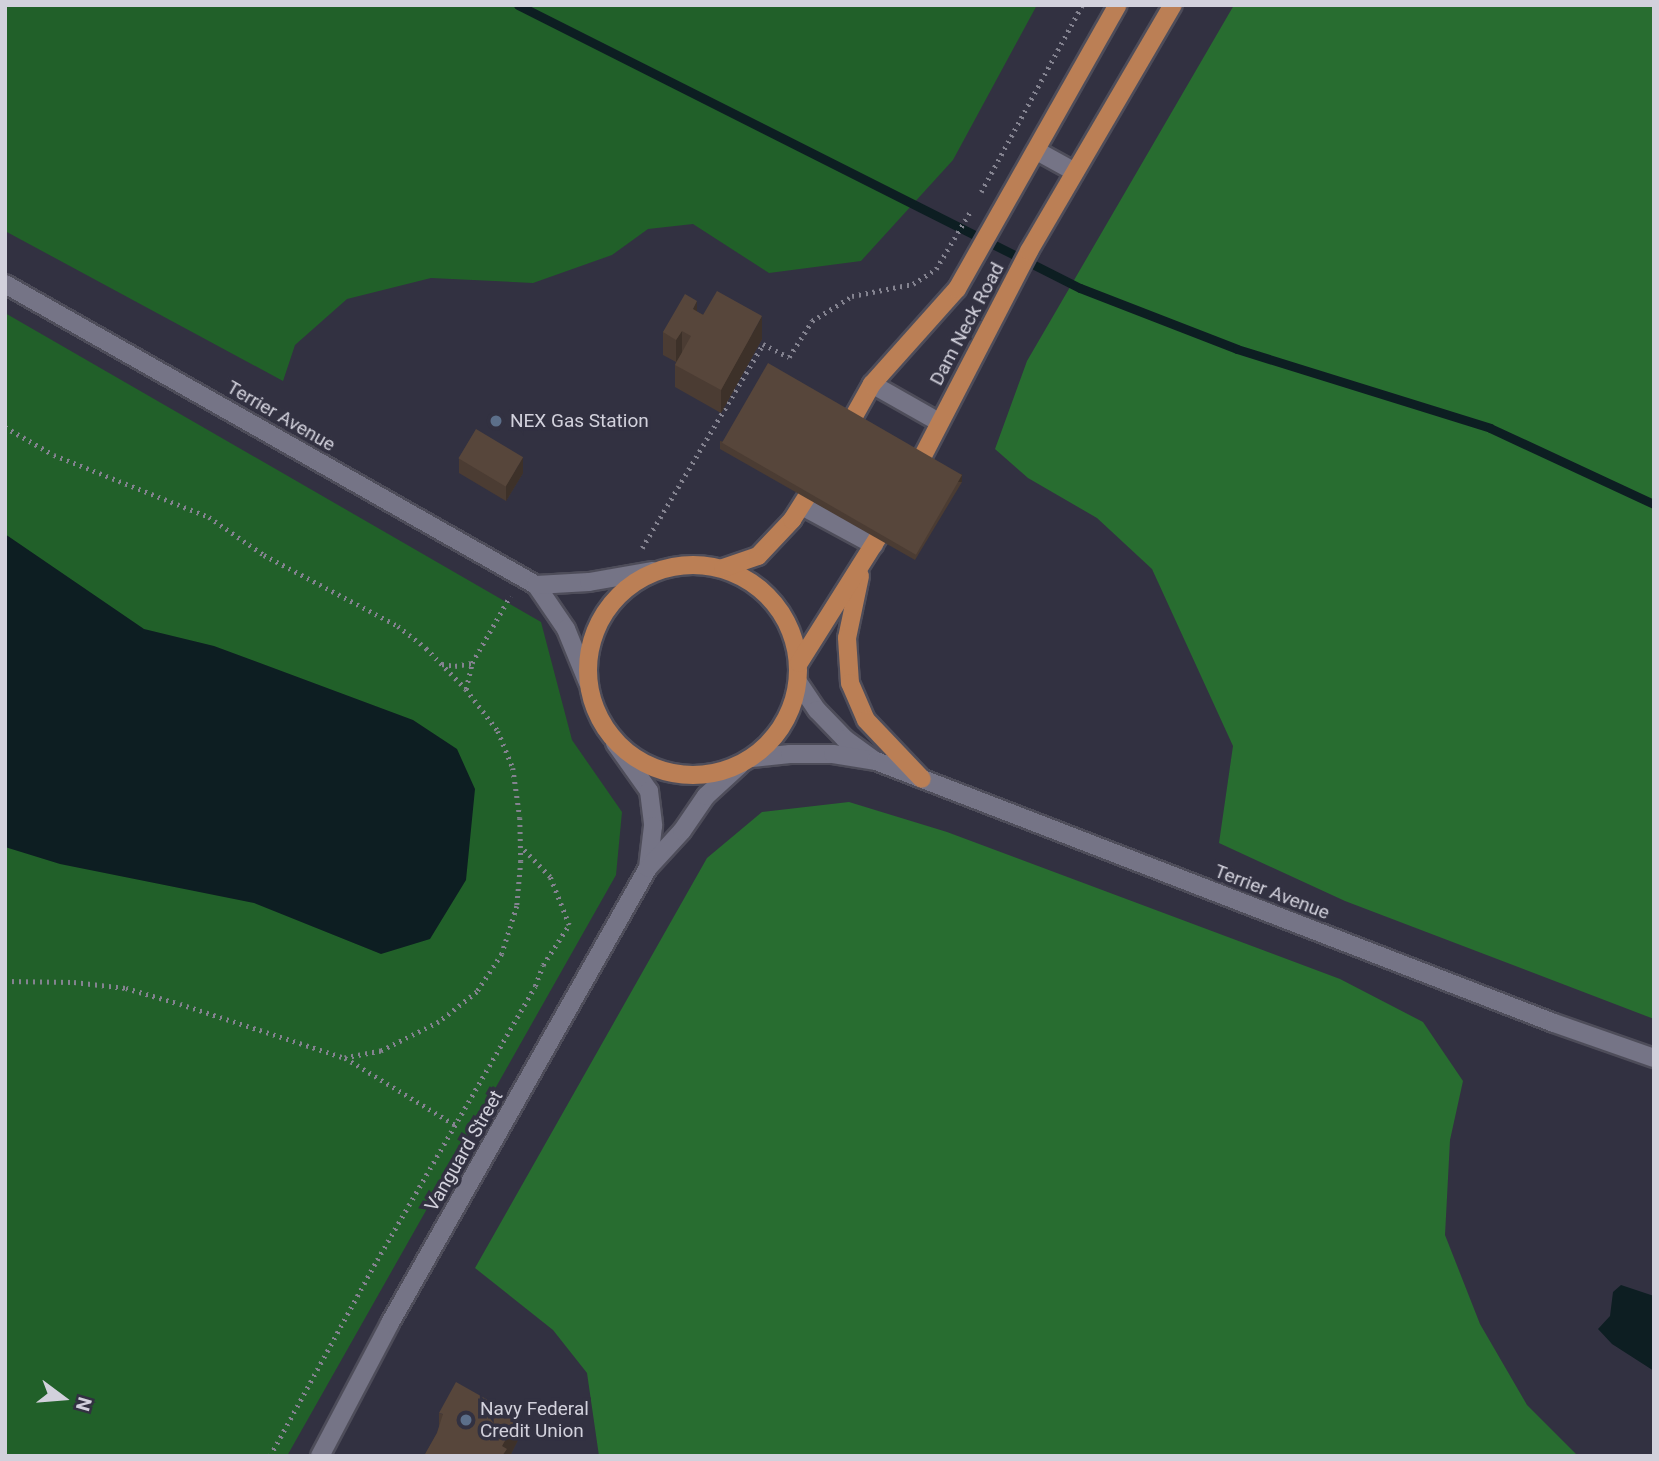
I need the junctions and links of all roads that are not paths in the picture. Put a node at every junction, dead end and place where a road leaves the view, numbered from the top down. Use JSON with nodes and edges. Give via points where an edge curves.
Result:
{"nodes":[{"id":1,"x":1118,"y":5,"type":"edge"},
{"id":2,"x":1173,"y":5,"type":"edge"},
{"id":3,"x":1037,"y":150,"type":"junction"},
{"id":4,"x":1075,"y":172,"type":"junction"},
{"id":5,"x":5,"y":284,"type":"edge"},
{"id":6,"x":872,"y":384,"type":"junction"},
{"id":7,"x":939,"y":422,"type":"junction"},
{"id":8,"x":907,"y":486,"type":"edge"},
{"id":9,"x":802,"y":506,"type":"junction"},
{"id":10,"x":895,"y":509,"type":"edge"},
{"id":11,"x":874,"y":545,"type":"junction"},
{"id":12,"x":863,"y":564,"type":"junction"},
{"id":13,"x":723,"y":568,"type":"junction"},
{"id":14,"x":653,"y":571,"type":"junction"},
{"id":15,"x":536,"y":585,"type":"junction"},
{"id":16,"x":799,"y":663,"type":"junction"},
{"id":17,"x":798,"y":682,"type":"junction"},
{"id":18,"x":587,"y":683,"type":"junction"},
{"id":19,"x":615,"y":743,"type":"junction"},
{"id":20,"x":876,"y":761,"type":"junction"},
{"id":21,"x":746,"y":762,"type":"junction"},
{"id":22,"x":922,"y":779,"type":"junction"},
{"id":23,"x":648,"y":868,"type":"junction"},
{"id":24,"x":1654,"y":1058,"type":"edge"},
{"id":25,"x":320,"y":1456,"type":"edge"}],
"edges":[{"from":1,"to":3,"type":"main road","name":"Dam Neck Road"},
{"from":2,"to":4,"type":"main road","name":"Dam Neck Road"},
{"from":3,"to":4,"type":"street"},
{"from":3,"to":6,"type":"main road","name":"Dam Neck Road","via":[[957,289]]},
{"from":4,"to":7,"type":"main road","name":"Dam Neck Road"},
{"from":5,"to":15,"type":"street","name":"Terrier Avenue"},
{"from":6,"to":7,"type":"street"},
{"from":6,"to":9,"type":"main road","name":"Dam Neck Road"},
{"from":7,"to":8,"type":"main road","name":"Dam Neck Road"},
{"from":9,"to":11,"type":"street"},
{"from":9,"to":13,"type":"main road","name":"Dam Neck Road","via":[[758,555]]},
{"from":10,"to":11,"type":"main road"},
{"from":11,"to":12,"type":"main road"},
{"from":12,"to":16,"type":"main road"},
{"from":12,"to":22,"type":"main road","via":[[847,638],[850,683],[866,720]]},
{"from":13,"to":14,"type":"main road","via":[[688,564]]},
{"from":13,"to":16,"type":"main road","via":[[752,582],[775,603],[791,631]]},
{"from":14,"to":15,"type":"street"},
{"from":14,"to":18,"type":"main road","via":[[624,589],[601,616],[589,649]]},
{"from":15,"to":18,"type":"street","name":"Terrier Avenue","via":[[566,629]]},
{"from":16,"to":17,"type":"main road"},
{"from":17,"to":20,"type":"street","name":"Terrier Avenue","via":[[835,730]]},
{"from":17,"to":21,"type":"main road","via":[[780,729]]},
{"from":18,"to":19,"type":"main road","via":[[596,715]]},
{"from":19,"to":21,"type":"main road","via":[[642,763],[673,775],[707,775]]},
{"from":19,"to":23,"type":"street","name":"Vanguard Street","via":[[649,790],[653,826]]},
{"from":20,"to":21,"type":"street","name":"Terrier Avenue","via":[[790,754]]},
{"from":20,"to":22,"type":"street","name":"Terrier Avenue"},
{"from":21,"to":23,"type":"street","name":"Vanguard Street","via":[[706,796]]},
{"from":22,"to":24,"type":"street","name":"Terrier Avenue"},
{"from":23,"to":25,"type":"street","name":"Vanguard Street","via":[[390,1323]]}]}
